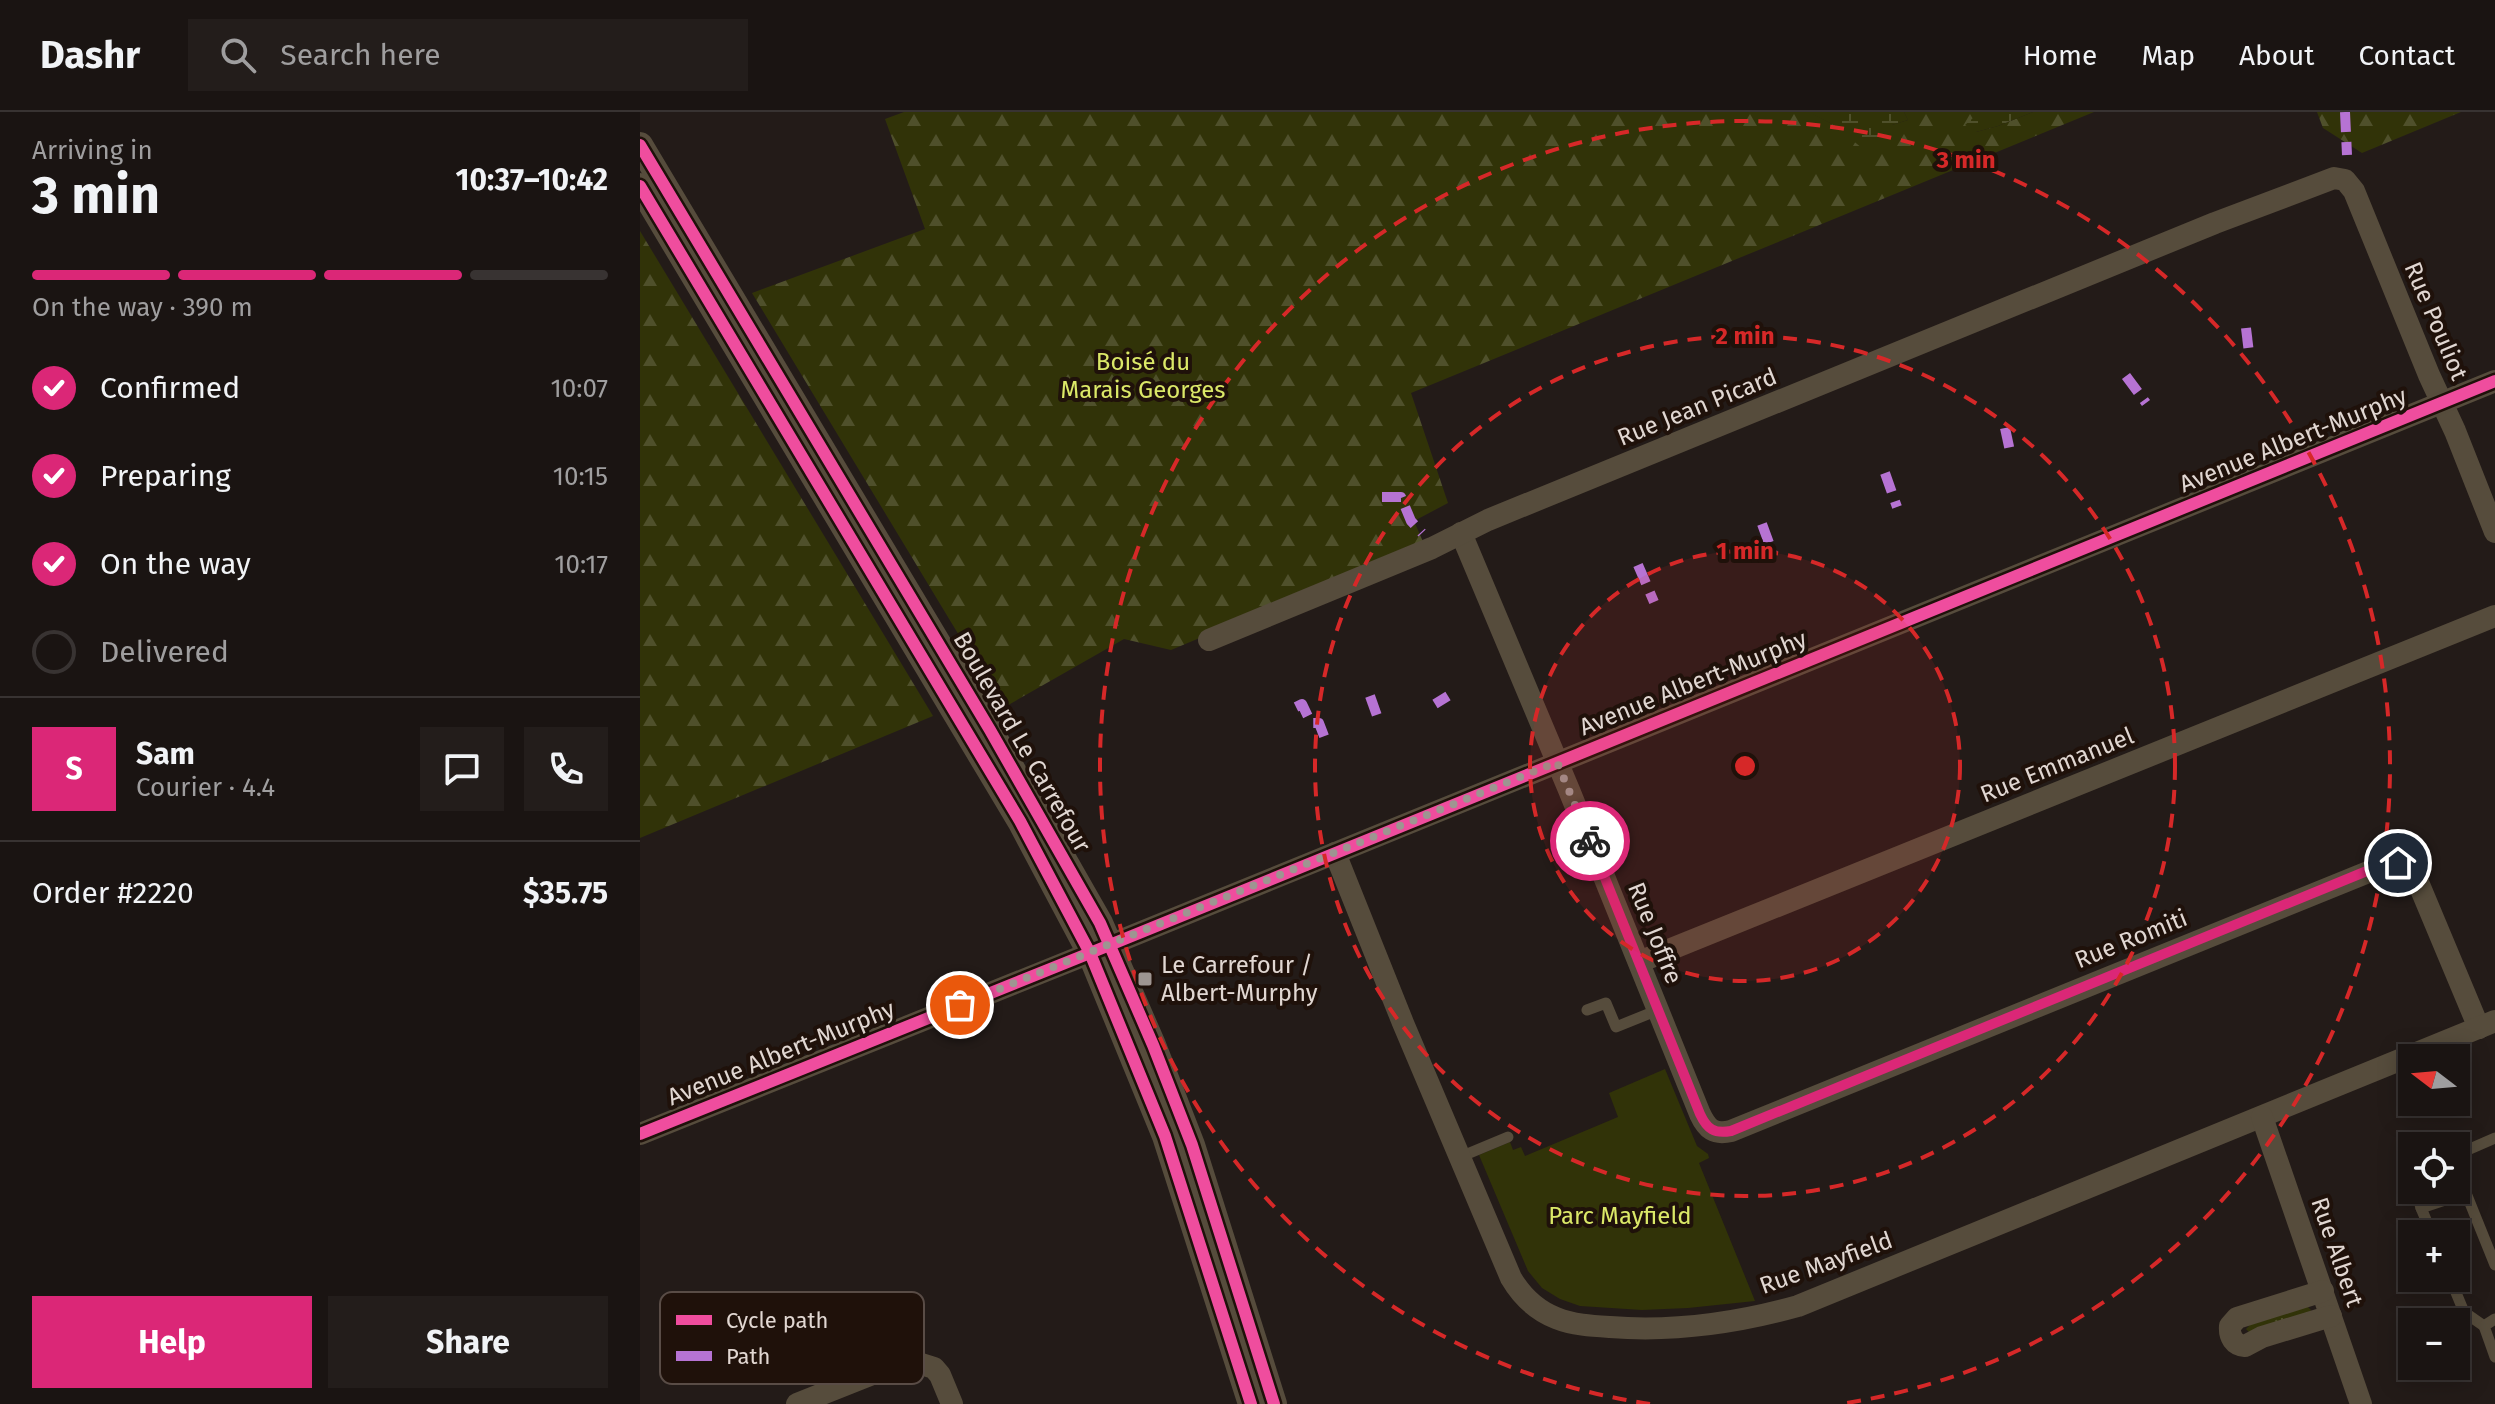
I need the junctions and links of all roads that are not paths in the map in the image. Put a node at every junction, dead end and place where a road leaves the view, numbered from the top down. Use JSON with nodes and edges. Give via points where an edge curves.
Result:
{"nodes":[{"id":1,"x":640,"y":145,"type":"edge"},
{"id":2,"x":2342,"y":178,"type":"joint"},
{"id":3,"x":640,"y":186,"type":"edge"},
{"id":4,"x":2495,"y":381,"type":"edge"},
{"id":5,"x":2442,"y":403,"type":"junction"},
{"id":6,"x":784,"y":407,"type":"junction"},
{"id":7,"x":2495,"y":532,"type":"edge"},
{"id":8,"x":1461,"y":533,"type":"junction"},
{"id":9,"x":2495,"y":616,"type":"edge"},
{"id":10,"x":1209,"y":640,"type":"dead end"},
{"id":11,"x":1557,"y":762,"type":"junction"},
{"id":12,"x":1335,"y":853,"type":"junction"},
{"id":13,"x":1100,"y":949,"type":"junction"},
{"id":14,"x":1639,"y":962,"type":"junction"},
{"id":15,"x":1587,"y":1010,"type":"dead end"},
{"id":16,"x":1658,"y":1010,"type":"junction"},
{"id":17,"x":2487,"y":1025,"type":"edge"},
{"id":18,"x":2262,"y":1117,"type":"junction"},
{"id":19,"x":1711,"y":1130,"type":"joint"},
{"id":20,"x":640,"y":1134,"type":"edge"},
{"id":21,"x":1508,"y":1137,"type":"dead end"},
{"id":22,"x":2495,"y":1138,"type":"edge"},
{"id":23,"x":2470,"y":1149,"type":"edge"},
{"id":24,"x":1460,"y":1157,"type":"junction"},
{"id":25,"x":2420,"y":1204,"type":"edge"},
{"id":26,"x":2421,"y":1208,"type":"junction"},
{"id":27,"x":2426,"y":1220,"type":"edge"},
{"id":28,"x":2495,"y":1265,"type":"edge"},
{"id":29,"x":2323,"y":1291,"type":"junction"},
{"id":30,"x":2456,"y":1292,"type":"edge"},
{"id":31,"x":2331,"y":1316,"type":"junction"},
{"id":32,"x":2495,"y":1319,"type":"edge"},
{"id":33,"x":2484,"y":1326,"type":"junction"},
{"id":34,"x":2495,"y":1357,"type":"edge"},
{"id":35,"x":924,"y":1365,"type":"edge"},
{"id":36,"x":847,"y":1384,"type":"edge"},
{"id":37,"x":797,"y":1404,"type":"edge"},
{"id":38,"x":952,"y":1404,"type":"edge"},
{"id":39,"x":1251,"y":1404,"type":"edge"},
{"id":40,"x":1274,"y":1404,"type":"edge"},
{"id":41,"x":2361,"y":1404,"type":"edge"}],
"edges":[{"from":1,"to":6,"type":"street","name":"Boulevard Le Carrefour"},
{"from":2,"to":5,"type":"street","name":"Rue Pouliot","via":[[2354,191]]},
{"from":2,"to":8,"type":"street","name":"Rue Jean Picard","via":[[2215,223]]},
{"from":3,"to":6,"type":"street","name":"Boulevard Le Carrefour"},
{"from":4,"to":5,"type":"street","name":"Avenue Albert-Murphy"},
{"from":5,"to":7,"type":"street","name":"Rue Pouliot"},
{"from":5,"to":11,"type":"street","name":"Avenue Albert-Murphy"},
{"from":6,"to":13,"type":"street","name":"Boulevard Le Carrefour","via":[[1020,821]]},
{"from":8,"to":10,"type":"street","name":"Rue Jean Picard"},
{"from":8,"to":11,"type":"street","name":"Rue Joffre"},
{"from":9,"to":14,"type":"street","name":"Rue Emmanuel"},
{"from":11,"to":12,"type":"street","name":"Avenue Albert-Murphy"},
{"from":11,"to":14,"type":"street","name":"Rue Joffre"},
{"from":12,"to":13,"type":"street","name":"Avenue Albert-Murphy"},
{"from":12,"to":24,"type":"street","name":"Rue Mayfield"},
{"from":13,"to":20,"type":"street","name":"Avenue Albert-Murphy"},
{"from":13,"to":39,"type":"street","name":"Boulevard Le Carrefour"},
{"from":13,"to":40,"type":"street","name":"Boulevard Le Carrefour","via":[[1153,1045],[1192,1145]]},
{"from":14,"to":16,"type":"street","name":"Rue Joffre"},
{"from":15,"to":16,"type":"lane","via":[[1606,1003],[1616,1027]]},
{"from":16,"to":19,"type":"street","name":"Rue Joffre"},
{"from":17,"to":18,"type":"street","name":"Rue Mayfield"},
{"from":17,"to":19,"type":"street","name":"Rue Romiti","via":[[2415,875],[2393,863],[1731,1131]]},
{"from":18,"to":24,"type":"street","name":"Rue Mayfield","via":[[1814,1300],[1746,1318],[1659,1329],[1576,1324],[1534,1305],[1511,1278]]},
{"from":18,"to":29,"type":"street","name":"Rue Albert"},
{"from":21,"to":24,"type":"lane"},
{"from":22,"to":23,"type":"lane"},
{"from":25,"to":26,"type":"lane"},
{"from":26,"to":27,"type":"lane"},
{"from":26,"to":28,"type":"lane","via":[[2466,1193]]},
{"from":29,"to":31,"type":"street","name":"Rue Albert"},
{"from":29,"to":31,"type":"street","via":[[2237,1318],[2230,1335],[2245,1346]]},
{"from":30,"to":33,"type":"lane","via":[[2464,1312]]},
{"from":31,"to":41,"type":"street","name":"Rue Albert"},
{"from":32,"to":33,"type":"lane"},
{"from":33,"to":34,"type":"lane"},
{"from":35,"to":38,"type":"street","via":[[940,1375]]},
{"from":36,"to":37,"type":"street"}]}
